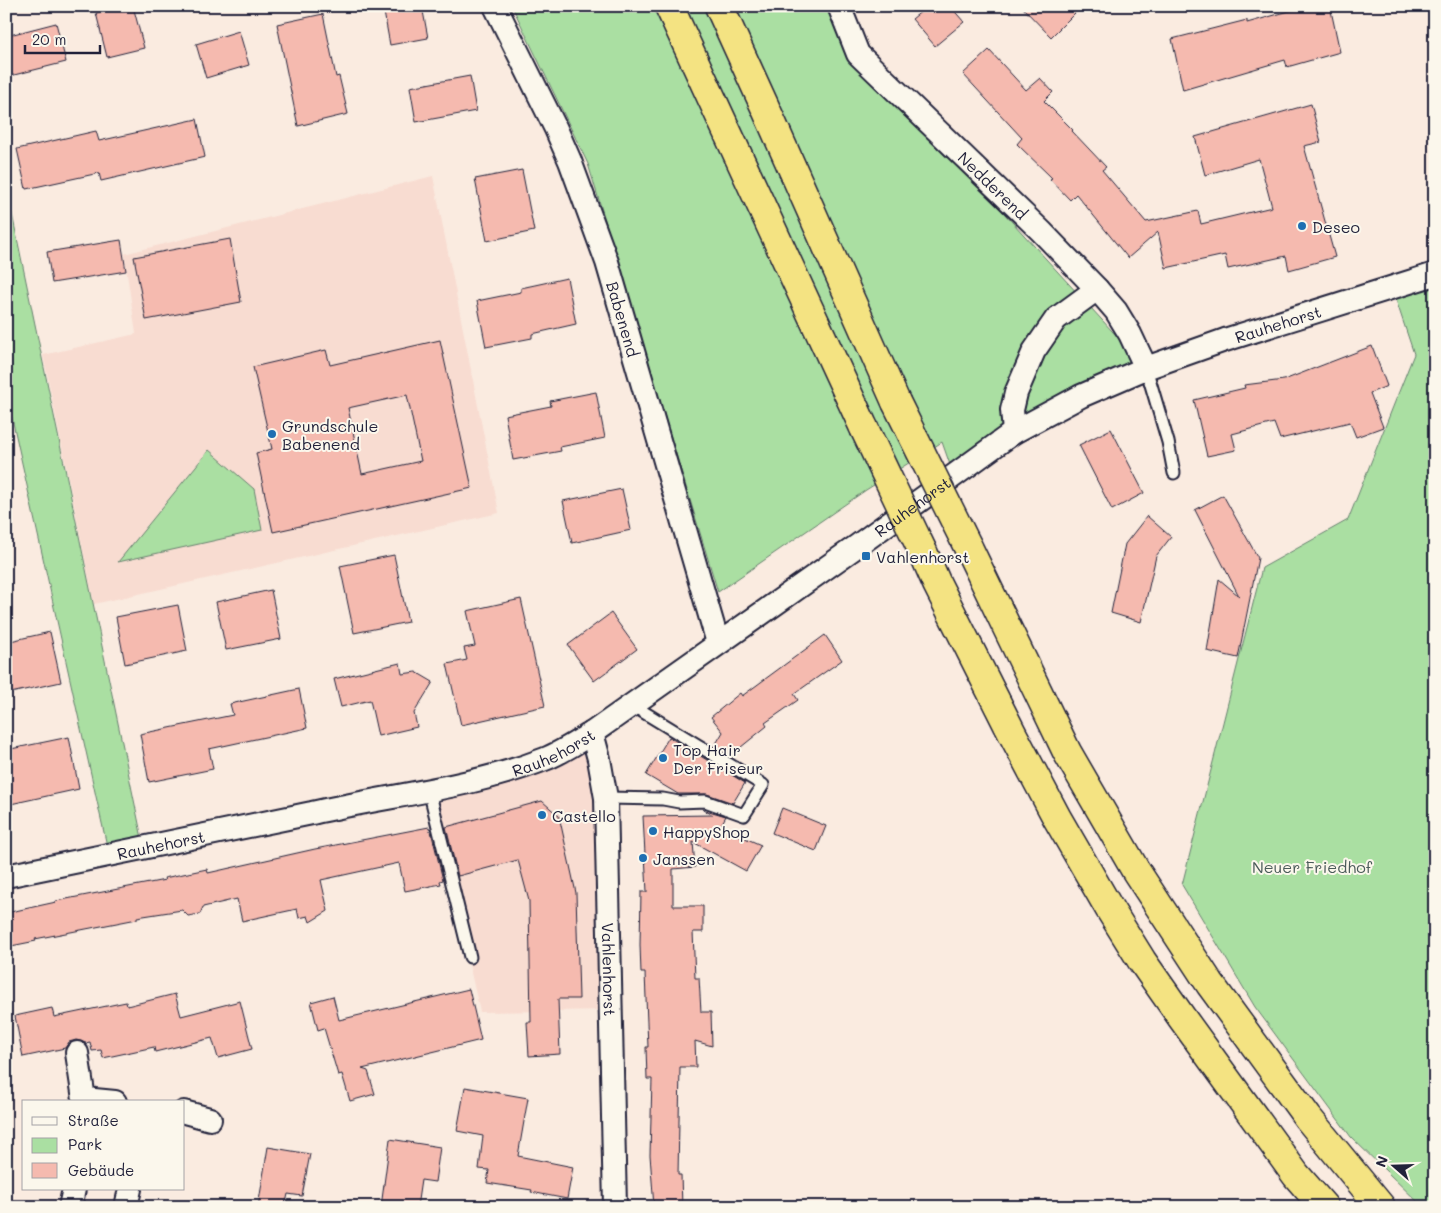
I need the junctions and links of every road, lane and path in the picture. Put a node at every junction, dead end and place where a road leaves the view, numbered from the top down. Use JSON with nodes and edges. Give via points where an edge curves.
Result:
{"nodes":[{"id":1,"x":495,"y":6,"type":"edge"},
{"id":2,"x":669,"y":6,"type":"edge"},
{"id":3,"x":719,"y":6,"type":"edge"},
{"id":4,"x":839,"y":6,"type":"edge"},
{"id":5,"x":1435,"y":274,"type":"edge"},
{"id":6,"x":1097,"y":289,"type":"junction"},
{"id":7,"x":1146,"y":368,"type":"junction"},
{"id":8,"x":1014,"y":432,"type":"junction"},
{"id":9,"x":1174,"y":473,"type":"dead end"},
{"id":10,"x":718,"y":643,"type":"junction"},
{"id":11,"x":632,"y":704,"type":"junction"},
{"id":12,"x":592,"y":733,"type":"junction"},
{"id":13,"x":429,"y":790,"type":"junction"},
{"id":14,"x":606,"y":798,"type":"junction"},
{"id":15,"x":6,"y":876,"type":"edge"},
{"id":16,"x":470,"y":957,"type":"dead end"},
{"id":17,"x":77,"y":1053,"type":"dead end"},
{"id":18,"x":88,"y":1100,"type":"edge"},
{"id":19,"x":185,"y":1112,"type":"edge"},
{"id":20,"x":210,"y":1119,"type":"dead end"},
{"id":21,"x":1296,"y":1175,"type":"junction"},
{"id":22,"x":74,"y":1190,"type":"edge"},
{"id":23,"x":130,"y":1190,"type":"edge"},
{"id":24,"x":70,"y":1207,"type":"edge"},
{"id":25,"x":126,"y":1207,"type":"edge"},
{"id":26,"x":615,"y":1207,"type":"edge"},
{"id":27,"x":1313,"y":1207,"type":"edge"},
{"id":28,"x":1324,"y":1207,"type":"edge"},
{"id":29,"x":1380,"y":1207,"type":"edge"}],
"edges":[{"from":1,"to":10,"type":"street","name":"Babenend","via":[[570,161],[606,262]]},
{"from":2,"to":21,"type":"highway","bridge":true,"via":[[937,584],[1057,818],[1142,961]]},
{"from":3,"to":29,"type":"highway","bridge":true,"via":[[896,402],[1067,752],[1136,871],[1210,984],[1308,1118]]},
{"from":4,"to":6,"type":"street","name":"Nedderend","via":[[858,54]]},
{"from":5,"to":7,"type":"street","name":"Rauhehorst"},
{"from":6,"to":7,"type":"street","name":"Nedderend","via":[[1116,311]]},
{"from":6,"to":8,"type":"street","via":[[1056,319],[1034,351],[1016,393],[1012,410]]},
{"from":7,"to":8,"type":"street","name":"Rauhehorst","via":[[1081,396]]},
{"from":7,"to":9,"type":"lane"},
{"from":8,"to":10,"type":"street","name":"Rauhehorst"},
{"from":10,"to":11,"type":"street","name":"Rauhehorst"},
{"from":11,"to":12,"type":"street","name":"Rauhehorst"},
{"from":11,"to":14,"type":"lane","via":[[763,785],[744,815],[705,801]]},
{"from":12,"to":13,"type":"street","name":"Rauhehorst","via":[[546,758],[490,777]]},
{"from":12,"to":14,"type":"street","name":"Vahlenhorst"},
{"from":13,"to":15,"type":"street","name":"Rauhehorst"},
{"from":13,"to":16,"type":"lane"},
{"from":14,"to":26,"type":"street","name":"Vahlenhorst"},
{"from":17,"to":18,"type":"street","via":[[84,1099]]},
{"from":19,"to":20,"type":"street"},
{"from":21,"to":27,"type":"highway"},
{"from":21,"to":28,"type":"highway"},
{"from":22,"to":24,"type":"street"},
{"from":23,"to":25,"type":"street"}]}
